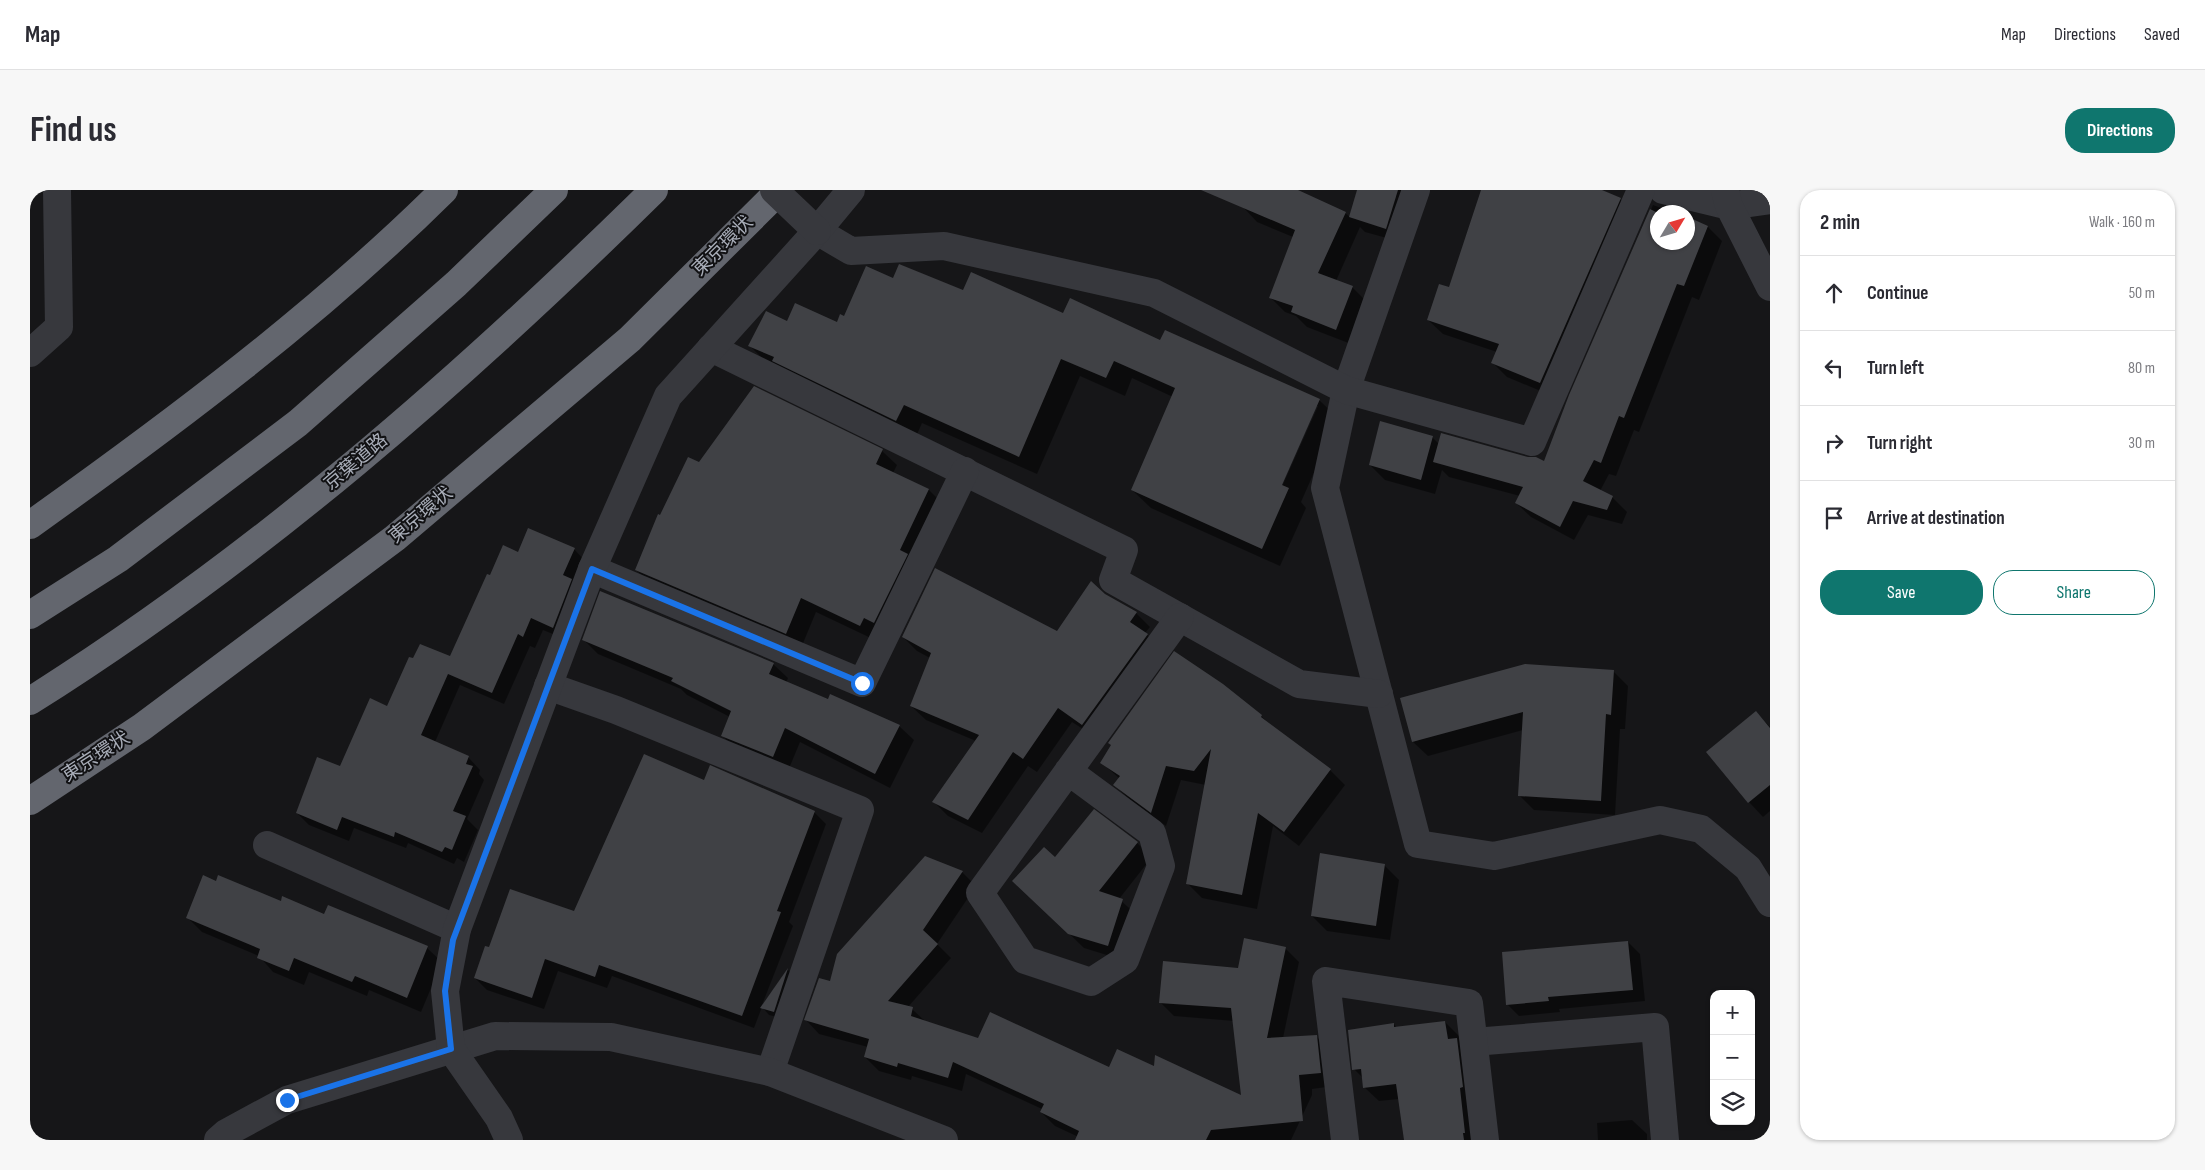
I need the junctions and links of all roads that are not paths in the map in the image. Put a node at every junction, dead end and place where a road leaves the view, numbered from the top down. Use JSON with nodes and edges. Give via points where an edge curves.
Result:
{"nodes":[{"id":1,"x":57,"y":190,"type":"edge"},
{"id":2,"x":444,"y":190,"type":"edge"},
{"id":3,"x":554,"y":190,"type":"edge"},
{"id":4,"x":654,"y":190,"type":"edge"},
{"id":5,"x":774,"y":190,"type":"edge"},
{"id":6,"x":780,"y":190,"type":"edge"},
{"id":7,"x":851,"y":190,"type":"edge"},
{"id":8,"x":1416,"y":190,"type":"edge"},
{"id":9,"x":1642,"y":190,"type":"edge"},
{"id":10,"x":1664,"y":190,"type":"edge"},
{"id":11,"x":1727,"y":198,"type":"edge"},
{"id":12,"x":1770,"y":200,"type":"edge"},
{"id":13,"x":817,"y":231,"type":"junction"},
{"id":14,"x":1770,"y":287,"type":"edge"},
{"id":15,"x":711,"y":348,"type":"junction"},
{"id":16,"x":30,"y":353,"type":"edge"},
{"id":17,"x":1346,"y":390,"type":"junction"},
{"id":18,"x":966,"y":471,"type":"junction"},
{"id":19,"x":30,"y":526,"type":"edge"},
{"id":20,"x":592,"y":569,"type":"junction"},
{"id":21,"x":30,"y":615,"type":"edge"},
{"id":22,"x":1180,"y":617,"type":"junction"},
{"id":23,"x":548,"y":686,"type":"junction"},
{"id":24,"x":1378,"y":694,"type":"junction"},
{"id":25,"x":30,"y":701,"type":"edge"},
{"id":26,"x":1068,"y":771,"type":"junction"},
{"id":27,"x":30,"y":801,"type":"edge"},
{"id":28,"x":266,"y":845,"type":"dead end"},
{"id":29,"x":1770,"y":903,"type":"edge"},
{"id":30,"x":457,"y":929,"type":"junction"},
{"id":31,"x":1474,"y":1042,"type":"junction"},
{"id":32,"x":451,"y":1049,"type":"junction"},
{"id":33,"x":770,"y":1072,"type":"junction"},
{"id":34,"x":218,"y":1140,"type":"edge"},
{"id":35,"x":509,"y":1140,"type":"edge"},
{"id":36,"x":944,"y":1140,"type":"edge"},
{"id":37,"x":1344,"y":1140,"type":"edge"},
{"id":38,"x":1485,"y":1140,"type":"edge"},
{"id":39,"x":1665,"y":1140,"type":"edge"}],
"edges":[{"from":1,"to":16,"type":"street","via":[[59,327]]},
{"from":2,"to":19,"type":"highway","via":[[315,309]]},
{"from":3,"to":21,"type":"highway","via":[[456,284],[298,423],[118,559]]},
{"from":4,"to":25,"type":"highway","name":"京葉道路","via":[[485,352],[327,487],[226,567]]},
{"from":5,"to":13,"type":"street","bridge":true},
{"from":6,"to":27,"type":"highway","name":"東京環状","via":[[630,339],[395,538],[142,727]]},
{"from":7,"to":13,"type":"street"},
{"from":8,"to":17,"type":"street"},
{"from":9,"to":17,"type":"street","via":[[1532,442]]},
{"from":10,"to":11,"type":"street"},
{"from":11,"to":12,"type":"street"},
{"from":11,"to":14,"type":"street"},
{"from":13,"to":15,"type":"street"},
{"from":13,"to":17,"type":"street","via":[[851,252],[944,246],[1154,293]]},
{"from":15,"to":18,"type":"street"},
{"from":15,"to":20,"type":"street","via":[[668,396]]},
{"from":17,"to":24,"type":"street","via":[[1325,488]]},
{"from":18,"to":20,"type":"street","via":[[862,683]]},
{"from":18,"to":22,"type":"street","via":[[1124,550],[1113,580]]},
{"from":20,"to":23,"type":"street"},
{"from":22,"to":24,"type":"street","via":[[1300,684]]},
{"from":22,"to":26,"type":"street"},
{"from":23,"to":30,"type":"street"},
{"from":23,"to":33,"type":"street","via":[[616,710],[860,810]]},
{"from":24,"to":29,"type":"street","via":[[1418,844],[1494,856],[1660,820],[1701,830],[1748,868]]},
{"from":26,"to":26,"type":"street","via":[[980,893],[1025,960],[1092,982],[1125,960],[1162,866],[1152,833]]},
{"from":28,"to":30,"type":"street"},
{"from":30,"to":32,"type":"street","via":[[445,991]]},
{"from":31,"to":37,"type":"street","via":[[1469,1003],[1326,981]]},
{"from":31,"to":38,"type":"street"},
{"from":31,"to":39,"type":"street","via":[[1655,1027]]},
{"from":32,"to":33,"type":"street","via":[[495,1036],[611,1037]]},
{"from":32,"to":34,"type":"street","via":[[287,1100]]},
{"from":32,"to":35,"type":"street","via":[[499,1118]]},
{"from":33,"to":36,"type":"street"}]}
